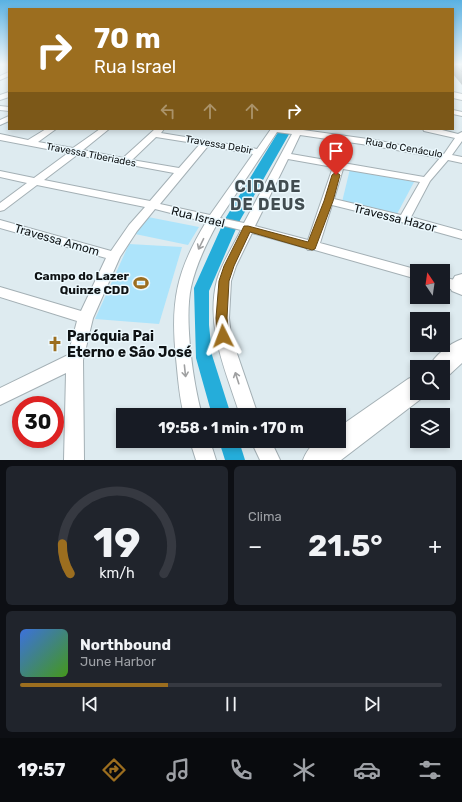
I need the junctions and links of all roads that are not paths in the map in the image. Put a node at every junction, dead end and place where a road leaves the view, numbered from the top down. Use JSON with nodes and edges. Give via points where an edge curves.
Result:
{"nodes":[{"id":1,"x":8,"y":90,"type":"edge"},
{"id":2,"x":0,"y":98,"type":"edge"},
{"id":3,"x":50,"y":130,"type":"edge"},
{"id":4,"x":104,"y":130,"type":"edge"},
{"id":5,"x":274,"y":130,"type":"edge"},
{"id":6,"x":279,"y":130,"type":"edge"},
{"id":7,"x":432,"y":130,"type":"edge"},
{"id":8,"x":157,"y":131,"type":"edge"},
{"id":9,"x":297,"y":131,"type":"edge"},
{"id":10,"x":462,"y":136,"type":"edge"},
{"id":11,"x":0,"y":137,"type":"edge"},
{"id":12,"x":30,"y":143,"type":"junction"},
{"id":13,"x":206,"y":143,"type":"junction"},
{"id":14,"x":74,"y":152,"type":"junction"},
{"id":15,"x":260,"y":152,"type":"junction"},
{"id":16,"x":284,"y":156,"type":"junction"},
{"id":17,"x":447,"y":156,"type":"junction"},
{"id":18,"x":462,"y":160,"type":"edge"},
{"id":19,"x":124,"y":161,"type":"junction"},
{"id":20,"x":339,"y":165,"type":"junction"},
{"id":21,"x":182,"y":172,"type":"junction"},
{"id":22,"x":0,"y":174,"type":"edge"},
{"id":23,"x":426,"y":180,"type":"junction"},
{"id":24,"x":34,"y":181,"type":"junction"},
{"id":25,"x":328,"y":201,"type":"junction"},
{"id":26,"x":152,"y":205,"type":"junction"},
{"id":27,"x":0,"y":208,"type":"edge"},
{"id":28,"x":404,"y":219,"type":"junction"},
{"id":29,"x":216,"y":222,"type":"junction"},
{"id":30,"x":0,"y":224,"type":"edge"},
{"id":31,"x":245,"y":228,"type":"junction"},
{"id":32,"x":462,"y":235,"type":"edge"},
{"id":33,"x":312,"y":246,"type":"junction"},
{"id":34,"x":114,"y":256,"type":"junction"},
{"id":35,"x":410,"y":272,"type":"edge"},
{"id":36,"x":0,"y":292,"type":"edge"},
{"id":37,"x":85,"y":318,"type":"junction"},
{"id":38,"x":462,"y":348,"type":"edge"},
{"id":39,"x":75,"y":360,"type":"junction"},
{"id":40,"x":449,"y":360,"type":"edge"},
{"id":41,"x":410,"y":392,"type":"edge"},
{"id":42,"x":0,"y":397,"type":"edge"},
{"id":43,"x":191,"y":408,"type":"edge"},
{"id":44,"x":247,"y":408,"type":"edge"},
{"id":45,"x":202,"y":448,"type":"edge"},
{"id":46,"x":264,"y":448,"type":"edge"},
{"id":47,"x":74,"y":460,"type":"edge"},
{"id":48,"x":206,"y":460,"type":"edge"},
{"id":49,"x":270,"y":460,"type":"edge"},
{"id":50,"x":317,"y":460,"type":"edge"}],
"edges":[{"from":1,"to":2,"type":"street"},
{"from":3,"to":12,"type":"street"},
{"from":4,"to":14,"type":"street"},
{"from":5,"to":15,"type":"street"},
{"from":6,"to":9,"type":"street","name":"Rua do Cenáculo"},
{"from":7,"to":10,"type":"street"},
{"from":8,"to":13,"type":"street","name":"Travessa Debir"},
{"from":8,"to":19,"type":"street"},
{"from":9,"to":16,"type":"street"},
{"from":9,"to":17,"type":"street","name":"Rua do Cenáculo"},
{"from":10,"to":17,"type":"street"},
{"from":11,"to":12,"type":"street","name":"Travessa Tiberiades"},
{"from":12,"to":14,"type":"street","name":"Travessa Tiberiades"},
{"from":13,"to":15,"type":"street","name":"Travessa Debir"},
{"from":13,"to":21,"type":"street"},
{"from":14,"to":19,"type":"street","name":"Travessa Tiberiades"},
{"from":14,"to":24,"type":"street"},
{"from":15,"to":29,"type":"street"},
{"from":16,"to":20,"type":"street"},
{"from":16,"to":31,"type":"street"},
{"from":17,"to":18,"type":"street","name":"Rua do Cenáculo"},
{"from":17,"to":23,"type":"street"},
{"from":19,"to":21,"type":"street","name":"Travessa Tiberiades"},
{"from":20,"to":23,"type":"street"},
{"from":20,"to":25,"type":"street"},
{"from":21,"to":26,"type":"street"},
{"from":22,"to":24,"type":"street","name":"Rua Israel"},
{"from":23,"to":28,"type":"street"},
{"from":24,"to":26,"type":"street","name":"Rua Israel"},
{"from":24,"to":27,"type":"street"},
{"from":25,"to":28,"type":"street","name":"Travessa Hazor"},
{"from":25,"to":33,"type":"street"},
{"from":26,"to":29,"type":"street","name":"Rua Israel"},
{"from":26,"to":34,"type":"street"},
{"from":28,"to":32,"type":"street","name":"Travessa Hazor"},
{"from":29,"to":31,"type":"street","name":"Rua Israel"},
{"from":29,"to":43,"type":"street","one_way":true,"via":[[200,244],[184,287],[181,330]]},
{"from":30,"to":34,"type":"street","name":"Travessa Amom"},
{"from":31,"to":33,"type":"street","name":"Rua Israel"},
{"from":44,"to":31,"type":"street","one_way":true,"via":[[223,336],[222,318],[224,281]]},
{"from":33,"to":35,"type":"street","name":"Rua Israel"},
{"from":34,"to":37,"type":"street"},
{"from":36,"to":37,"type":"street"},
{"from":37,"to":39,"type":"street"},
{"from":38,"to":40,"type":"street"},
{"from":39,"to":42,"type":"street"},
{"from":39,"to":47,"type":"street"},
{"from":41,"to":50,"type":"street"},
{"from":45,"to":48,"type":"street"},
{"from":46,"to":49,"type":"street"}]}
